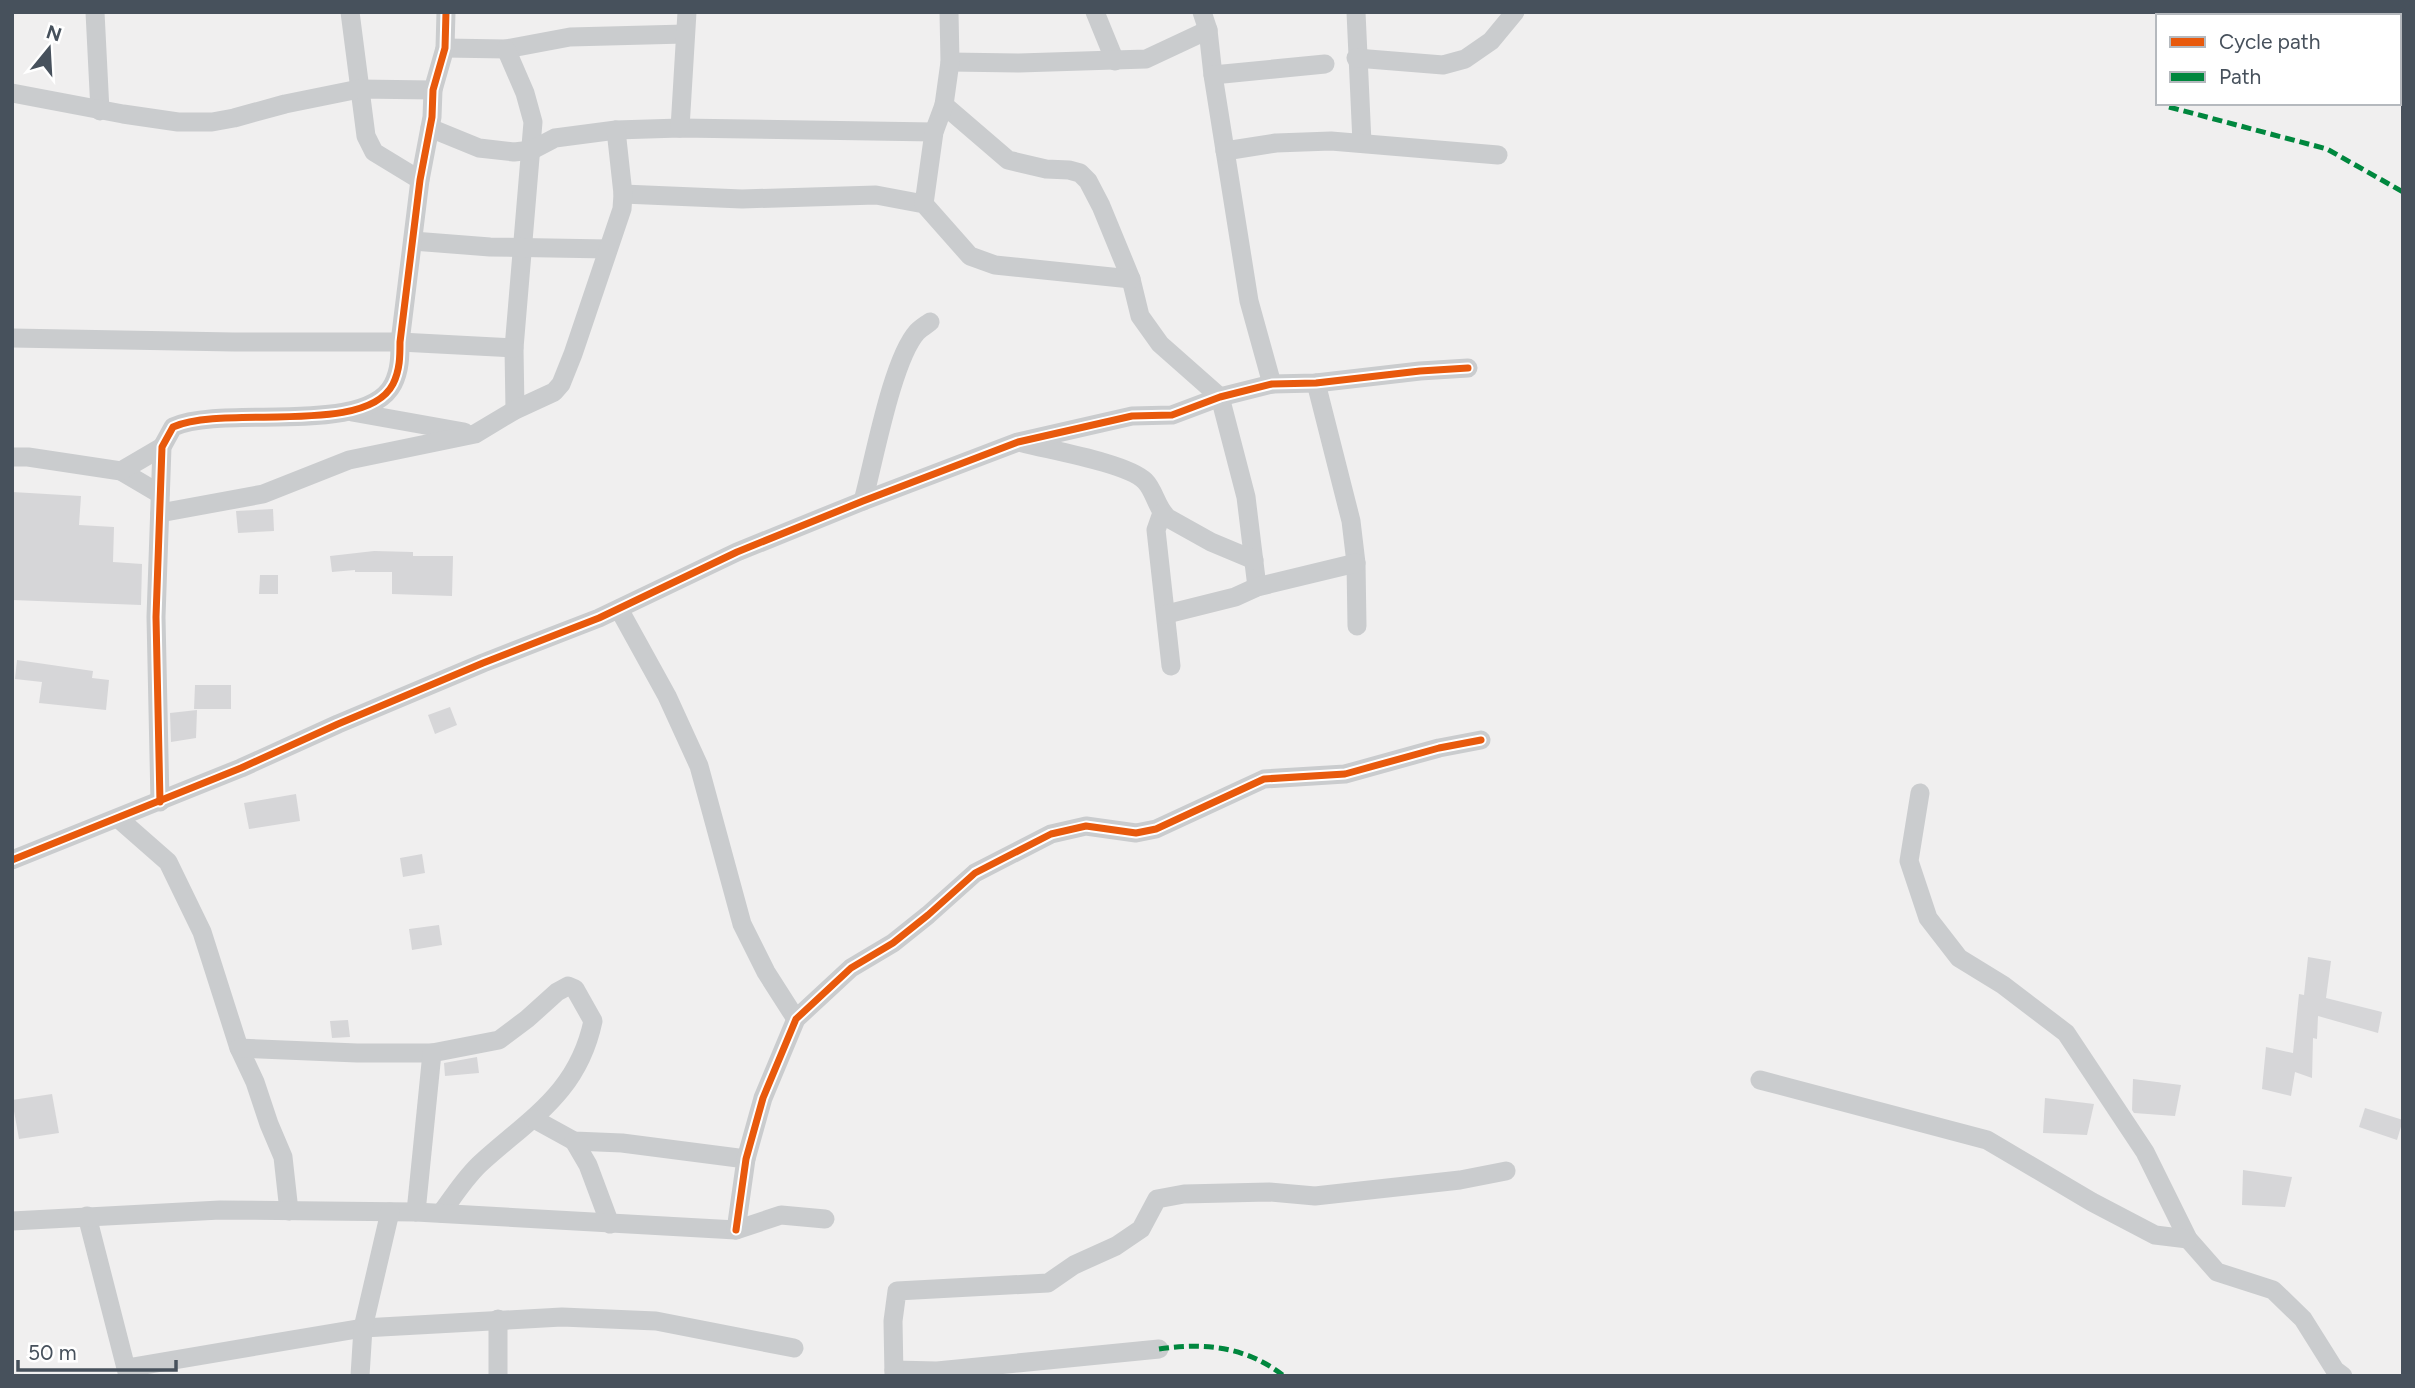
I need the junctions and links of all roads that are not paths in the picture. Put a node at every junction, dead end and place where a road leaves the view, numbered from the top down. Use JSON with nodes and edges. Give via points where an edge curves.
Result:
{"nodes":[{"id":1,"x":95,"y":12,"type":"edge"},
{"id":2,"x":350,"y":12,"type":"edge"},
{"id":3,"x":446,"y":12,"type":"edge"},
{"id":4,"x":687,"y":12,"type":"edge"},
{"id":5,"x":949,"y":12,"type":"edge"},
{"id":6,"x":1095,"y":12,"type":"edge"},
{"id":7,"x":1356,"y":12,"type":"edge"},
{"id":8,"x":1515,"y":12,"type":"edge"},
{"id":9,"x":1205,"y":21,"type":"edge"},
{"id":10,"x":685,"y":34,"type":"junction"},
{"id":11,"x":445,"y":48,"type":"junction"},
{"id":12,"x":506,"y":49,"type":"junction"},
{"id":13,"x":1356,"y":58,"type":"junction"},
{"id":14,"x":1115,"y":61,"type":"junction"},
{"id":15,"x":950,"y":62,"type":"junction"},
{"id":16,"x":1325,"y":64,"type":"dead end"},
{"id":17,"x":1213,"y":75,"type":"junction"},
{"id":18,"x":359,"y":89,"type":"junction"},
{"id":19,"x":433,"y":90,"type":"junction"},
{"id":20,"x":12,"y":93,"type":"edge"},
{"id":21,"x":944,"y":105,"type":"junction"},
{"id":22,"x":100,"y":111,"type":"junction"},
{"id":23,"x":430,"y":128,"type":"junction"},
{"id":24,"x":680,"y":128,"type":"junction"},
{"id":25,"x":616,"y":130,"type":"junction"},
{"id":26,"x":934,"y":132,"type":"junction"},
{"id":27,"x":1362,"y":144,"type":"junction"},
{"id":28,"x":532,"y":150,"type":"junction"},
{"id":29,"x":1225,"y":150,"type":"junction"},
{"id":30,"x":1498,"y":155,"type":"dead end"},
{"id":31,"x":420,"y":180,"type":"junction"},
{"id":32,"x":623,"y":194,"type":"junction"},
{"id":33,"x":924,"y":204,"type":"junction"},
{"id":34,"x":414,"y":242,"type":"junction"},
{"id":35,"x":521,"y":247,"type":"junction"},
{"id":36,"x":608,"y":249,"type":"junction"},
{"id":37,"x":1130,"y":279,"type":"junction"},
{"id":38,"x":930,"y":322,"type":"dead end"},
{"id":39,"x":12,"y":338,"type":"edge"},
{"id":40,"x":400,"y":342,"type":"junction"},
{"id":41,"x":514,"y":348,"type":"junction"},
{"id":42,"x":1468,"y":368,"type":"dead end"},
{"id":43,"x":1316,"y":383,"type":"junction"},
{"id":44,"x":1272,"y":384,"type":"junction"},
{"id":45,"x":1220,"y":397,"type":"junction"},
{"id":46,"x":515,"y":410,"type":"junction"},
{"id":47,"x":352,"y":412,"type":"junction"},
{"id":48,"x":475,"y":433,"type":"junction"},
{"id":49,"x":1018,"y":442,"type":"junction"},
{"id":50,"x":162,"y":447,"type":"junction"},
{"id":51,"x":12,"y":457,"type":"edge"},
{"id":52,"x":121,"y":471,"type":"junction"},
{"id":53,"x":863,"y":501,"type":"junction"},
{"id":54,"x":160,"y":503,"type":"junction"},
{"id":55,"x":1162,"y":513,"type":"junction"},
{"id":56,"x":1254,"y":560,"type":"junction"},
{"id":57,"x":1356,"y":563,"type":"junction"},
{"id":58,"x":1257,"y":587,"type":"junction"},
{"id":59,"x":619,"y":609,"type":"junction"},
{"id":60,"x":1167,"y":614,"type":"junction"},
{"id":61,"x":1357,"y":626,"type":"dead end"},
{"id":62,"x":1171,"y":666,"type":"dead end"},
{"id":63,"x":1481,"y":740,"type":"dead end"},
{"id":64,"x":1920,"y":793,"type":"dead end"},
{"id":65,"x":160,"y":802,"type":"junction"},
{"id":66,"x":119,"y":819,"type":"junction"},
{"id":67,"x":12,"y":860,"type":"edge"},
{"id":68,"x":796,"y":1019,"type":"junction"},
{"id":69,"x":239,"y":1048,"type":"junction"},
{"id":70,"x":432,"y":1053,"type":"junction"},
{"id":71,"x":1760,"y":1080,"type":"dead end"},
{"id":72,"x":534,"y":1119,"type":"junction"},
{"id":73,"x":573,"y":1141,"type":"junction"},
{"id":74,"x":746,"y":1159,"type":"junction"},
{"id":75,"x":1506,"y":1171,"type":"dead end"},
{"id":76,"x":289,"y":1211,"type":"junction"},
{"id":77,"x":390,"y":1212,"type":"junction"},
{"id":78,"x":416,"y":1212,"type":"junction"},
{"id":79,"x":441,"y":1213,"type":"junction"},
{"id":80,"x":87,"y":1216,"type":"junction"},
{"id":81,"x":15,"y":1217,"type":"edge"},
{"id":82,"x":825,"y":1219,"type":"dead end"},
{"id":83,"x":610,"y":1224,"type":"junction"},
{"id":84,"x":736,"y":1230,"type":"junction"},
{"id":85,"x":2188,"y":1239,"type":"junction"},
{"id":86,"x":498,"y":1319,"type":"junction"},
{"id":87,"x":363,"y":1328,"type":"junction"},
{"id":88,"x":794,"y":1348,"type":"dead end"},
{"id":89,"x":1159,"y":1349,"type":"dead end"},
{"id":90,"x":171,"y":1368,"type":"edge"},
{"id":91,"x":127,"y":1372,"type":"edge"},
{"id":92,"x":894,"y":1373,"type":"edge"},
{"id":93,"x":359,"y":1376,"type":"edge"},
{"id":94,"x":498,"y":1376,"type":"edge"},
{"id":95,"x":2343,"y":1376,"type":"edge"}],
"edges":[{"from":1,"to":22,"type":"street"},
{"from":2,"to":18,"type":"street"},
{"from":3,"to":11,"type":"street"},
{"from":4,"to":10,"type":"street"},
{"from":5,"to":15,"type":"street"},
{"from":6,"to":14,"type":"street"},
{"from":7,"to":13,"type":"street"},
{"from":8,"to":13,"type":"street","via":[[1491,41],[1465,59],[1443,65]]},
{"from":9,"to":14,"type":"street","via":[[1146,59]]},
{"from":9,"to":17,"type":"street"},
{"from":10,"to":12,"type":"street","via":[[570,37]]},
{"from":10,"to":24,"type":"street"},
{"from":11,"to":12,"type":"street"},
{"from":11,"to":19,"type":"street"},
{"from":12,"to":28,"type":"street","via":[[533,122]]},
{"from":13,"to":27,"type":"street"},
{"from":14,"to":15,"type":"street"},
{"from":15,"to":21,"type":"street"},
{"from":16,"to":17,"type":"street"},
{"from":17,"to":29,"type":"street"},
{"from":18,"to":19,"type":"street"},
{"from":18,"to":22,"type":"street","via":[[212,122]]},
{"from":18,"to":31,"type":"street","via":[[366,136],[374,152]]},
{"from":19,"to":23,"type":"street"},
{"from":20,"to":22,"type":"street"},
{"from":21,"to":26,"type":"street"},
{"from":21,"to":37,"type":"street","via":[[1008,160],[1080,173],[1101,206]]},
{"from":23,"to":28,"type":"street","via":[[479,148]]},
{"from":23,"to":31,"type":"street"},
{"from":24,"to":25,"type":"street"},
{"from":24,"to":26,"type":"street"},
{"from":25,"to":28,"type":"street","via":[[555,138]]},
{"from":25,"to":32,"type":"street"},
{"from":26,"to":33,"type":"street"},
{"from":27,"to":29,"type":"street","via":[[1331,141]]},
{"from":27,"to":30,"type":"street"},
{"from":28,"to":35,"type":"street"},
{"from":29,"to":44,"type":"street","via":[[1249,302]]},
{"from":31,"to":34,"type":"street"},
{"from":32,"to":33,"type":"street","via":[[742,199],[876,195]]},
{"from":32,"to":36,"type":"street"},
{"from":33,"to":37,"type":"street","via":[[970,256],[995,265]]},
{"from":34,"to":35,"type":"street"},
{"from":34,"to":40,"type":"street"},
{"from":35,"to":36,"type":"street"},
{"from":35,"to":41,"type":"street"},
{"from":36,"to":46,"type":"street","via":[[561,384],[554,392]]},
{"from":37,"to":45,"type":"street","via":[[1140,316],[1160,344]]},
{"from":38,"to":53,"type":"street","via":[[916,333],[902,360]]},
{"from":39,"to":40,"type":"street"},
{"from":40,"to":41,"type":"street"},
{"from":40,"to":47,"type":"street","via":[[400,365],[393,385],[370,405]]},
{"from":41,"to":46,"type":"street"},
{"from":42,"to":43,"type":"street"},
{"from":43,"to":44,"type":"street"},
{"from":43,"to":57,"type":"street","via":[[1351,521]]},
{"from":44,"to":45,"type":"street"},
{"from":45,"to":49,"type":"street","via":[[1172,415],[1132,415]]},
{"from":45,"to":56,"type":"street","via":[[1246,497]]},
{"from":46,"to":48,"type":"street"},
{"from":47,"to":48,"type":"street"},
{"from":47,"to":50,"type":"street","via":[[187,421],[173,427]]},
{"from":48,"to":54,"type":"street","via":[[349,460],[263,494]]},
{"from":49,"to":53,"type":"street"},
{"from":49,"to":55,"type":"street","via":[[1138,475]]},
{"from":50,"to":52,"type":"street"},
{"from":50,"to":54,"type":"street"},
{"from":51,"to":52,"type":"street"},
{"from":52,"to":54,"type":"street"},
{"from":53,"to":59,"type":"street","via":[[737,552]]},
{"from":54,"to":65,"type":"street","via":[[156,617]]},
{"from":55,"to":56,"type":"street","via":[[1211,542]]},
{"from":55,"to":60,"type":"street","via":[[1156,530]]},
{"from":56,"to":58,"type":"street"},
{"from":57,"to":58,"type":"street"},
{"from":57,"to":61,"type":"street"},
{"from":58,"to":60,"type":"street"},
{"from":59,"to":65,"type":"street"},
{"from":59,"to":68,"type":"street","via":[[699,766],[742,924]]},
{"from":60,"to":62,"type":"street"},
{"from":63,"to":68,"type":"street","via":[[1345,774],[1264,779],[1146,831],[1086,826],[1051,834],[975,873],[902,936],[851,968]]},
{"from":64,"to":85,"type":"street","via":[[1909,861],[1928,918],[1959,958],[2066,1033],[2145,1152]]},
{"from":65,"to":66,"type":"street"},
{"from":66,"to":67,"type":"street"},
{"from":66,"to":69,"type":"street","via":[[168,862],[202,932]]},
{"from":68,"to":74,"type":"street","via":[[763,1098]]},
{"from":69,"to":70,"type":"street"},
{"from":69,"to":76,"type":"street","via":[[283,1157]]},
{"from":70,"to":72,"type":"street","via":[[499,1040],[557,992],[568,986],[575,989],[593,1021],[588,1046],[567,1085]]},
{"from":70,"to":78,"type":"street"},
{"from":71,"to":85,"type":"street","via":[[1987,1140],[2155,1235]]},
{"from":72,"to":73,"type":"street"},
{"from":72,"to":79,"type":"street","via":[[480,1164]]},
{"from":73,"to":74,"type":"street"},
{"from":73,"to":83,"type":"street","via":[[588,1165]]},
{"from":74,"to":84,"type":"street"},
{"from":75,"to":92,"type":"street","via":[[1315,1196],[1269,1192],[1157,1199],[1141,1229],[1048,1283],[897,1291]]},
{"from":76,"to":77,"type":"street"},
{"from":76,"to":80,"type":"street"},
{"from":77,"to":78,"type":"street"},
{"from":77,"to":87,"type":"street"},
{"from":78,"to":79,"type":"street"},
{"from":79,"to":83,"type":"street"},
{"from":80,"to":81,"type":"street"},
{"from":80,"to":91,"type":"street"},
{"from":82,"to":84,"type":"street","via":[[781,1215]]},
{"from":83,"to":84,"type":"street"},
{"from":85,"to":95,"type":"street","via":[[2217,1272],[2273,1290],[2303,1319]]},
{"from":86,"to":87,"type":"street"},
{"from":86,"to":88,"type":"street","via":[[656,1321]]},
{"from":86,"to":94,"type":"street"},
{"from":87,"to":90,"type":"street"},
{"from":87,"to":93,"type":"street"},
{"from":89,"to":92,"type":"street"},
{"from":90,"to":91,"type":"street"}]}
